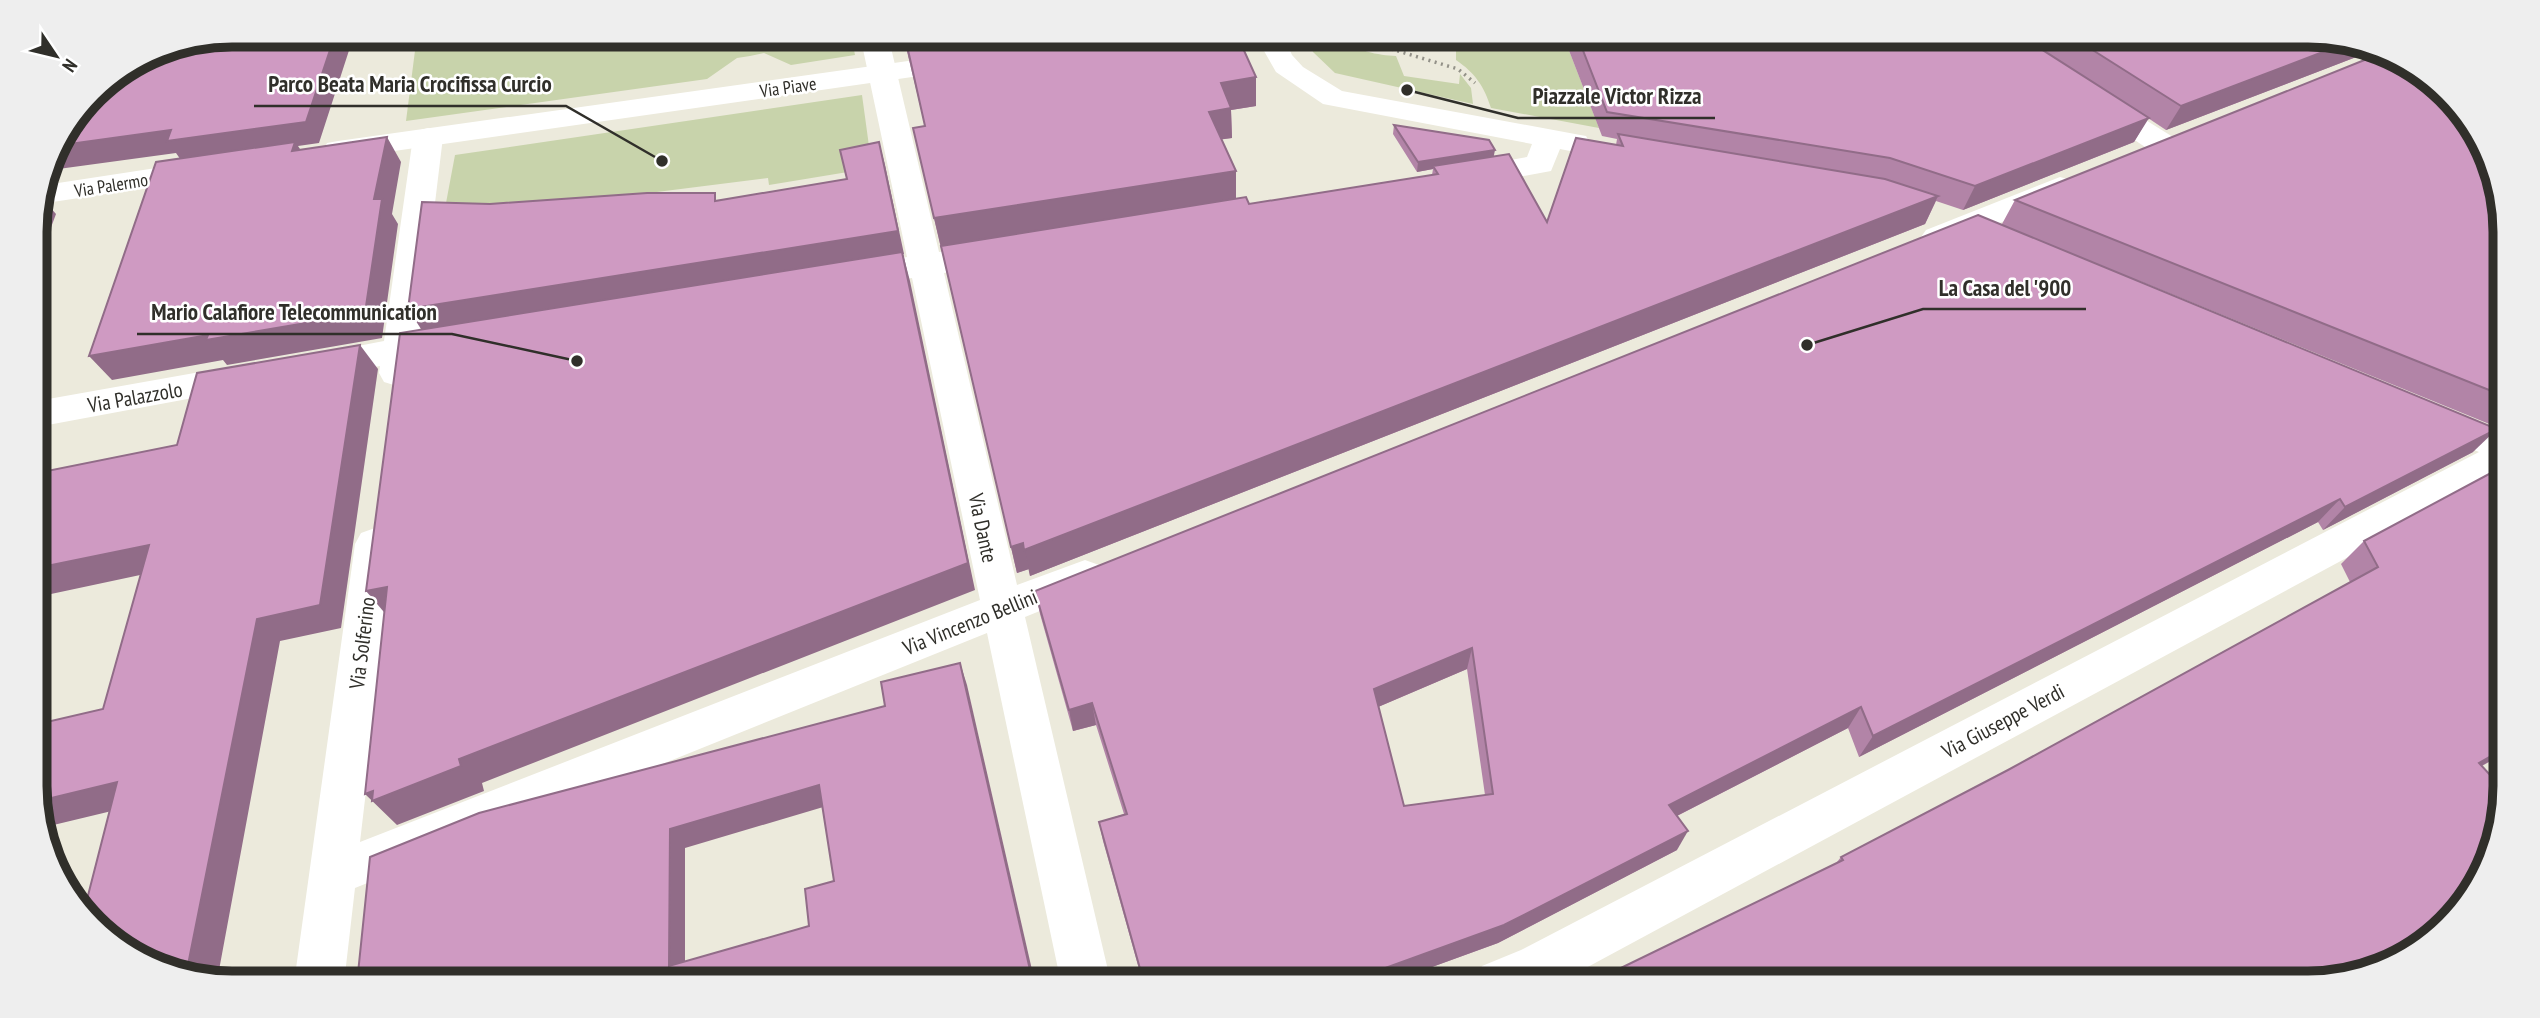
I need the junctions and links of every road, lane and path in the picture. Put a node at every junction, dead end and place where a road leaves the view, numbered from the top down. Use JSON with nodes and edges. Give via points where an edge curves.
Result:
{"nodes":[{"id":1,"x":876,"y":47,"type":"edge"},
{"id":2,"x":1273,"y":47,"type":"edge"},
{"id":3,"x":1384,"y":47,"type":"edge"},
{"id":4,"x":988,"y":58,"type":"edge"},
{"id":5,"x":881,"y":74,"type":"junction"},
{"id":6,"x":2073,"y":86,"type":"edge"},
{"id":7,"x":1478,"y":125,"type":"junction"},
{"id":8,"x":428,"y":137,"type":"junction"},
{"id":9,"x":1549,"y":139,"type":"junction"},
{"id":10,"x":1604,"y":148,"type":"edge"},
{"id":11,"x":304,"y":156,"type":"edge"},
{"id":12,"x":2126,"y":159,"type":"edge"},
{"id":13,"x":235,"y":166,"type":"edge"},
{"id":14,"x":2089,"y":174,"type":"edge"},
{"id":15,"x":1432,"y":182,"type":"edge"},
{"id":16,"x":52,"y":194,"type":"edge"},
{"id":17,"x":1929,"y":212,"type":"edge"},
{"id":18,"x":1967,"y":225,"type":"junction"},
{"id":19,"x":2006,"y":241,"type":"edge"},
{"id":20,"x":1027,"y":248,"type":"edge"},
{"id":21,"x":1906,"y":249,"type":"edge"},
{"id":22,"x":926,"y":265,"type":"junction"},
{"id":23,"x":829,"y":281,"type":"edge"},
{"id":24,"x":472,"y":338,"type":"edge"},
{"id":25,"x":400,"y":350,"type":"junction"},
{"id":26,"x":393,"y":405,"type":"edge"},
{"id":27,"x":2414,"y":410,"type":"edge"},
{"id":28,"x":48,"y":412,"type":"edge"},
{"id":29,"x":2493,"y":442,"type":"edge"},
{"id":30,"x":2493,"y":462,"type":"edge"},
{"id":31,"x":380,"y":502,"type":"edge"},
{"id":32,"x":1117,"y":563,"type":"edge"},
{"id":33,"x":1000,"y":610,"type":"junction"},
{"id":34,"x":332,"y":875,"type":"junction"},
{"id":35,"x":1531,"y":970,"type":"edge"},
{"id":36,"x":320,"y":971,"type":"edge"},
{"id":37,"x":1083,"y":971,"type":"edge"}],
"edges":[{"from":1,"to":5,"type":"street","name":"Via Dante"},
{"from":2,"to":7,"type":"street","via":[[1277,60],[1333,98]]},
{"from":3,"to":7,"type":"path","via":[[1470,76],[1483,106]]},
{"from":4,"to":5,"type":"street","name":"Via Piave"},
{"from":5,"to":8,"type":"street","name":"Via Piave"},
{"from":5,"to":22,"type":"street","name":"Via Dante"},
{"from":6,"to":12,"type":"street","via":[[2175,140]]},
{"from":7,"to":9,"type":"street"},
{"from":8,"to":11,"type":"street"},
{"from":8,"to":25,"type":"street"},
{"from":9,"to":10,"type":"street"},
{"from":9,"to":15,"type":"street","via":[[1540,164]]},
{"from":13,"to":16,"type":"street","name":"Via Palermo"},
{"from":14,"to":18,"type":"street"},
{"from":17,"to":18,"type":"street"},
{"from":18,"to":19,"type":"street"},
{"from":18,"to":21,"type":"street"},
{"from":20,"to":22,"type":"street"},
{"from":22,"to":23,"type":"street"},
{"from":22,"to":33,"type":"street","name":"Via Dante"},
{"from":24,"to":25,"type":"street","name":"Via Palazzolo"},
{"from":25,"to":26,"type":"street"},
{"from":25,"to":28,"type":"street","name":"Via Palazzolo"},
{"from":27,"to":29,"type":"street"},
{"from":30,"to":35,"type":"street","name":"Via Giuseppe Verdi"},
{"from":31,"to":34,"type":"street","name":"Via Solferino"},
{"from":32,"to":33,"type":"street","name":"Via Vincenzo Bellini"},
{"from":33,"to":34,"type":"street","name":"Via Vincenzo Bellini"},
{"from":33,"to":37,"type":"street","name":"Via Dante"},
{"from":34,"to":36,"type":"street","name":"Via Solferino"}]}
